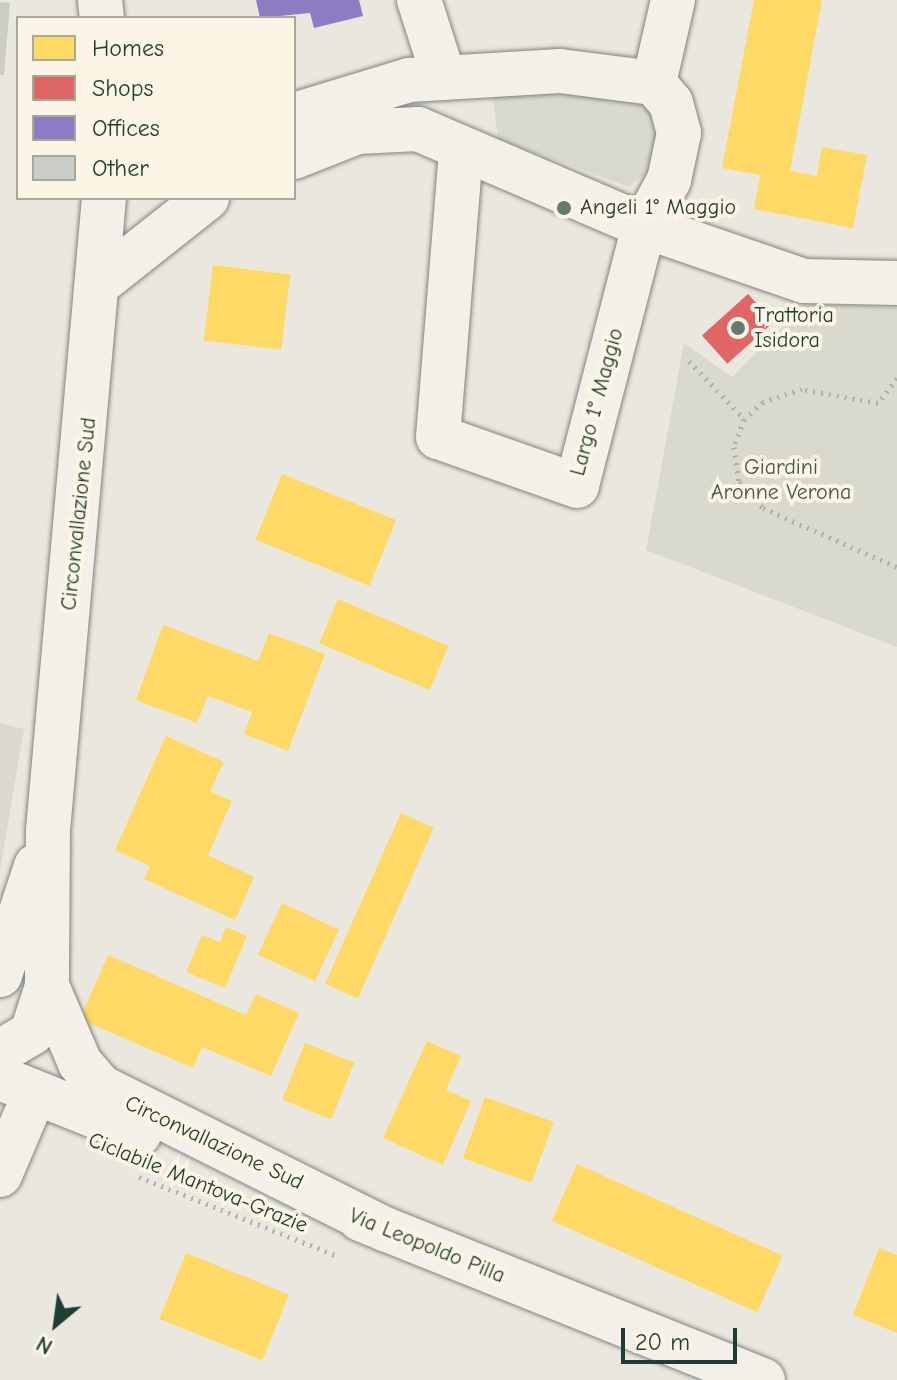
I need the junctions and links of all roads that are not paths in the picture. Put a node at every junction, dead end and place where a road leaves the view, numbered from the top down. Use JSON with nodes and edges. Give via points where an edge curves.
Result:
{"nodes":[{"id":1,"x":419,"y":0,"type":"edge"},
{"id":2,"x":673,"y":0,"type":"edge"},
{"id":3,"x":444,"y":78,"type":"junction"},
{"id":4,"x":654,"y":83,"type":"junction"},
{"id":5,"x":296,"y":114,"type":"edge"},
{"id":6,"x":461,"y":151,"type":"junction"},
{"id":7,"x":296,"y":156,"type":"edge"},
{"id":8,"x":104,"y":200,"type":"edge"},
{"id":9,"x":204,"y":200,"type":"edge"},
{"id":10,"x":644,"y":226,"type":"junction"},
{"id":11,"x":102,"y":281,"type":"junction"},
{"id":12,"x":897,"y":283,"type":"edge"},
{"id":13,"x":48,"y":830,"type":"junction"},
{"id":14,"x":0,"y":975,"type":"edge"},
{"id":15,"x":47,"y":986,"type":"junction"},
{"id":16,"x":0,"y":1052,"type":"edge"},
{"id":17,"x":17,"y":1086,"type":"edge"},
{"id":18,"x":0,"y":1175,"type":"edge"},
{"id":19,"x":387,"y":1230,"type":"junction"},
{"id":20,"x":763,"y":1380,"type":"edge"}],
"edges":[{"from":1,"to":3,"type":"main road"},
{"from":2,"to":4,"type":"main road"},
{"from":3,"to":4,"type":"main road","via":[[560,71]]},
{"from":3,"to":5,"type":"main road","via":[[409,80]]},
{"from":4,"to":10,"type":"main road","name":"Largo 1° Maggio","via":[[671,103],[679,133],[669,180]]},
{"from":6,"to":7,"type":"main road","via":[[418,129],[357,132]]},
{"from":6,"to":10,"type":"main road"},
{"from":6,"to":10,"type":"main road","name":"Largo 1° Maggio","via":[[438,437],[577,486]]},
{"from":8,"to":11,"type":"main road","name":"Circonvallazione Sud"},
{"from":9,"to":11,"type":"main road"},
{"from":10,"to":12,"type":"main road","via":[[804,281]]},
{"from":11,"to":13,"type":"main road","name":"Circonvallazione Sud"},
{"from":13,"to":14,"type":"main road","name":"Circonvallazione Sud"},
{"from":13,"to":15,"type":"main road","name":"Circonvallazione Sud"},
{"from":15,"to":16,"type":"main road","name":"Circonvallazione Sud","via":[[32,1033]]},
{"from":15,"to":19,"type":"main road","name":"Circonvallazione Sud","via":[[80,1063],[101,1087]]},
{"from":17,"to":18,"type":"main road"},
{"from":17,"to":19,"type":"main road","name":"Via Leopoldo Pilla"},
{"from":19,"to":20,"type":"main road","name":"Via Leopoldo Pilla"}]}
